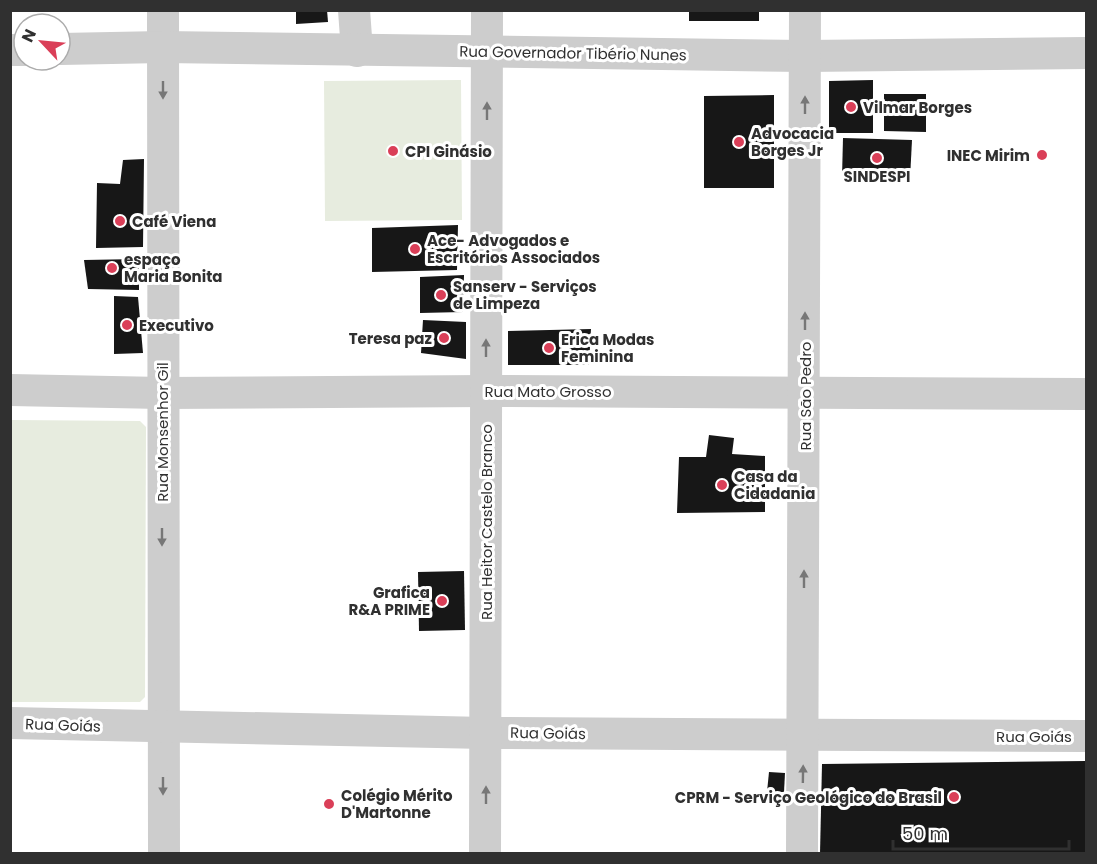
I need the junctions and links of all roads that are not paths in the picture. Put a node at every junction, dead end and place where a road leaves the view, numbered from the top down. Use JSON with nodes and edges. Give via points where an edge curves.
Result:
{"nodes":[{"id":1,"x":163,"y":10,"type":"edge"},
{"id":2,"x":354,"y":10,"type":"edge"},
{"id":3,"x":487,"y":10,"type":"edge"},
{"id":4,"x":805,"y":10,"type":"edge"},
{"id":5,"x":163,"y":47,"type":"junction"},
{"id":6,"x":72,"y":49,"type":"edge"},
{"id":7,"x":357,"y":51,"type":"junction"},
{"id":8,"x":487,"y":53,"type":"junction"},
{"id":9,"x":1086,"y":53,"type":"edge"},
{"id":10,"x":805,"y":56,"type":"junction"},
{"id":11,"x":10,"y":390,"type":"edge"},
{"id":12,"x":486,"y":391,"type":"junction"},
{"id":13,"x":162,"y":393,"type":"junction"},
{"id":14,"x":805,"y":393,"type":"junction"},
{"id":15,"x":1086,"y":394,"type":"edge"},
{"id":16,"x":10,"y":723,"type":"edge"},
{"id":17,"x":163,"y":727,"type":"junction"},
{"id":18,"x":486,"y":733,"type":"junction"},
{"id":19,"x":804,"y":736,"type":"junction"},
{"id":20,"x":1086,"y":736,"type":"edge"},
{"id":21,"x":164,"y":854,"type":"edge"},
{"id":22,"x":485,"y":854,"type":"edge"},
{"id":23,"x":801,"y":854,"type":"edge"}],
"edges":[{"from":1,"to":5,"type":"street","name":"Rua Monsenhor Gil"},
{"from":2,"to":7,"type":"street"},
{"from":3,"to":8,"type":"street","name":"Rua Heitor Castelo Branco"},
{"from":4,"to":10,"type":"street","name":"Rua São Pedro"},
{"from":5,"to":6,"type":"street","name":"Rua Governador Tibério Nunes"},
{"from":5,"to":7,"type":"street","name":"Rua Governador Tibério Nunes"},
{"from":5,"to":13,"type":"street","name":"Rua Monsenhor Gil","one_way":true},
{"from":7,"to":8,"type":"street","name":"Rua Governador Tibério Nunes"},
{"from":8,"to":10,"type":"street","name":"Rua Governador Tibério Nunes"},
{"from":12,"to":8,"type":"street","name":"Rua Heitor Castelo Branco","one_way":true},
{"from":9,"to":10,"type":"street","name":"Rua Governador Tibério Nunes"},
{"from":14,"to":10,"type":"street","name":"Rua São Pedro","one_way":true},
{"from":11,"to":13,"type":"street","name":"Rua Mato Grosso"},
{"from":12,"to":13,"type":"street","name":"Rua Mato Grosso"},
{"from":12,"to":14,"type":"street","name":"Rua Mato Grosso"},
{"from":12,"to":18,"type":"street","name":"Rua Heitor Castelo Branco"},
{"from":13,"to":17,"type":"street","name":"Rua Monsenhor Gil","one_way":true},
{"from":14,"to":15,"type":"street","name":"Rua Mato Grosso"},
{"from":19,"to":14,"type":"street","name":"Rua São Pedro","one_way":true},
{"from":16,"to":17,"type":"street","name":"Rua Goiás"},
{"from":17,"to":18,"type":"street","name":"Rua Goiás"},
{"from":17,"to":21,"type":"street","name":"Rua Monsenhor Gil","one_way":true},
{"from":18,"to":19,"type":"street","name":"Rua Goiás"},
{"from":22,"to":18,"type":"street","name":"Rua Heitor Castelo Branco","one_way":true},
{"from":19,"to":20,"type":"street","name":"Rua Goiás"},
{"from":23,"to":19,"type":"street","name":"Rua São Pedro","one_way":true}]}
